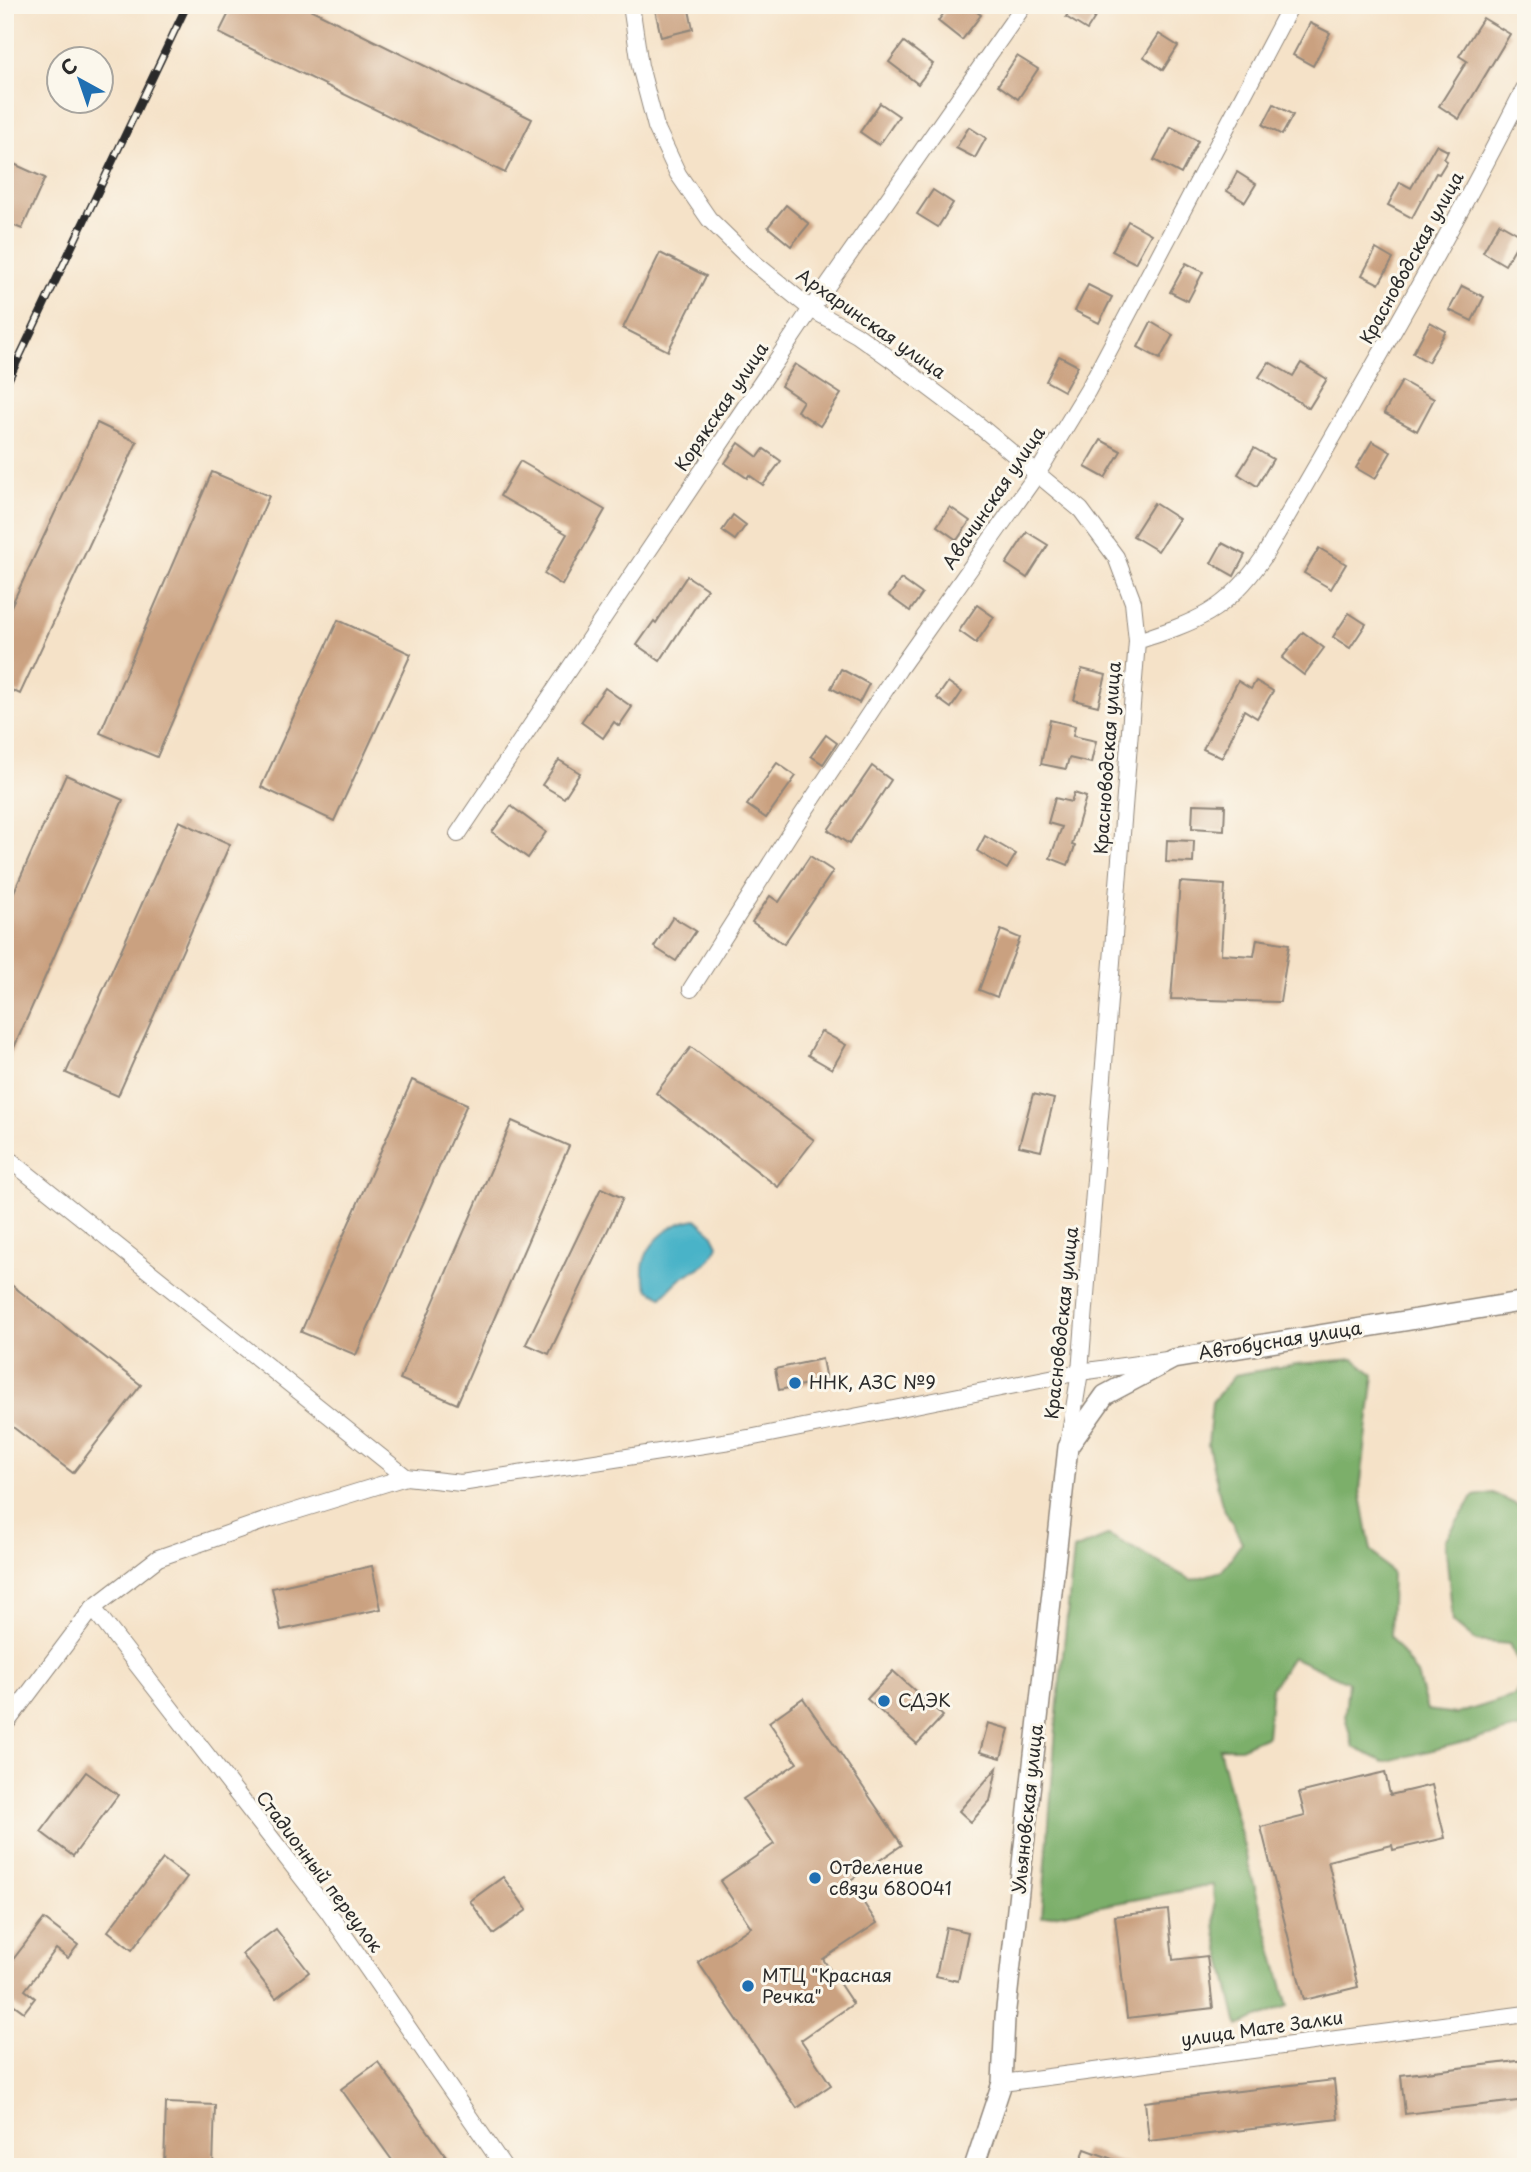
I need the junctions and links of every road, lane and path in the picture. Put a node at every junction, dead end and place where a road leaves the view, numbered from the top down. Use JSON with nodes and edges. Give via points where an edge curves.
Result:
{"nodes":[{"id":1,"x":631,"y":5,"type":"edge"},
{"id":2,"x":1024,"y":5,"type":"edge"},
{"id":3,"x":1291,"y":5,"type":"edge"},
{"id":4,"x":1526,"y":85,"type":"edge"},
{"id":5,"x":811,"y":309,"type":"junction"},
{"id":6,"x":1037,"y":474,"type":"junction"},
{"id":7,"x":1137,"y":641,"type":"junction"},
{"id":8,"x":457,"y":834,"type":"dead end"},
{"id":9,"x":691,"y":989,"type":"dead end"},
{"id":10,"x":5,"y":1156,"type":"edge"},
{"id":11,"x":1526,"y":1301,"type":"edge"},
{"id":12,"x":1173,"y":1359,"type":"junction"},
{"id":13,"x":1080,"y":1372,"type":"junction"},
{"id":14,"x":1068,"y":1447,"type":"junction"},
{"id":15,"x":406,"y":1477,"type":"junction"},
{"id":16,"x":93,"y":1608,"type":"junction"},
{"id":17,"x":5,"y":1726,"type":"edge"},
{"id":18,"x":1526,"y":2014,"type":"edge"},
{"id":19,"x":1002,"y":2083,"type":"junction"},
{"id":20,"x":505,"y":2167,"type":"edge"},
{"id":21,"x":974,"y":2167,"type":"edge"}],
"edges":[{"from":1,"to":5,"type":"street","name":"Архаринская улица","via":[[656,127],[678,174],[709,219]]},
{"from":2,"to":5,"type":"street","name":"Корякская улица"},
{"from":3,"to":6,"type":"street","name":"Авачинская улица","via":[[1088,390]]},
{"from":4,"to":7,"type":"street","name":"Красноводская улица","via":[[1392,334],[1249,580],[1211,613]]},
{"from":5,"to":6,"type":"street","name":"Архаринская улица","via":[[895,362]]},
{"from":5,"to":8,"type":"street","name":"Корякская улица"},
{"from":6,"to":7,"type":"street","name":"Архаринская улица","via":[[1081,510],[1116,557],[1133,602]]},
{"from":6,"to":9,"type":"street","name":"Авачинская улица","via":[[789,833]]},
{"from":7,"to":13,"type":"street","name":"Красноводская улица"},
{"from":10,"to":15,"type":"street"},
{"from":11,"to":12,"type":"street","name":"Автобусная улица"},
{"from":12,"to":13,"type":"street"},
{"from":12,"to":14,"type":"street","name":"Автобусная улица","via":[[1105,1395]]},
{"from":13,"to":14,"type":"street","name":"Красноводская улица"},
{"from":13,"to":15,"type":"street","via":[[749,1438],[461,1483]]},
{"from":14,"to":19,"type":"street","name":"Ульяновская улица","via":[[1006,2004]]},
{"from":15,"to":16,"type":"street","via":[[158,1558]]},
{"from":16,"to":17,"type":"street"},
{"from":16,"to":20,"type":"street","name":"Стадионный переулок","via":[[327,1910]]},
{"from":18,"to":19,"type":"street","name":"улица Мате Залки"},
{"from":19,"to":21,"type":"street","name":"Ульяновская улица"}]}
